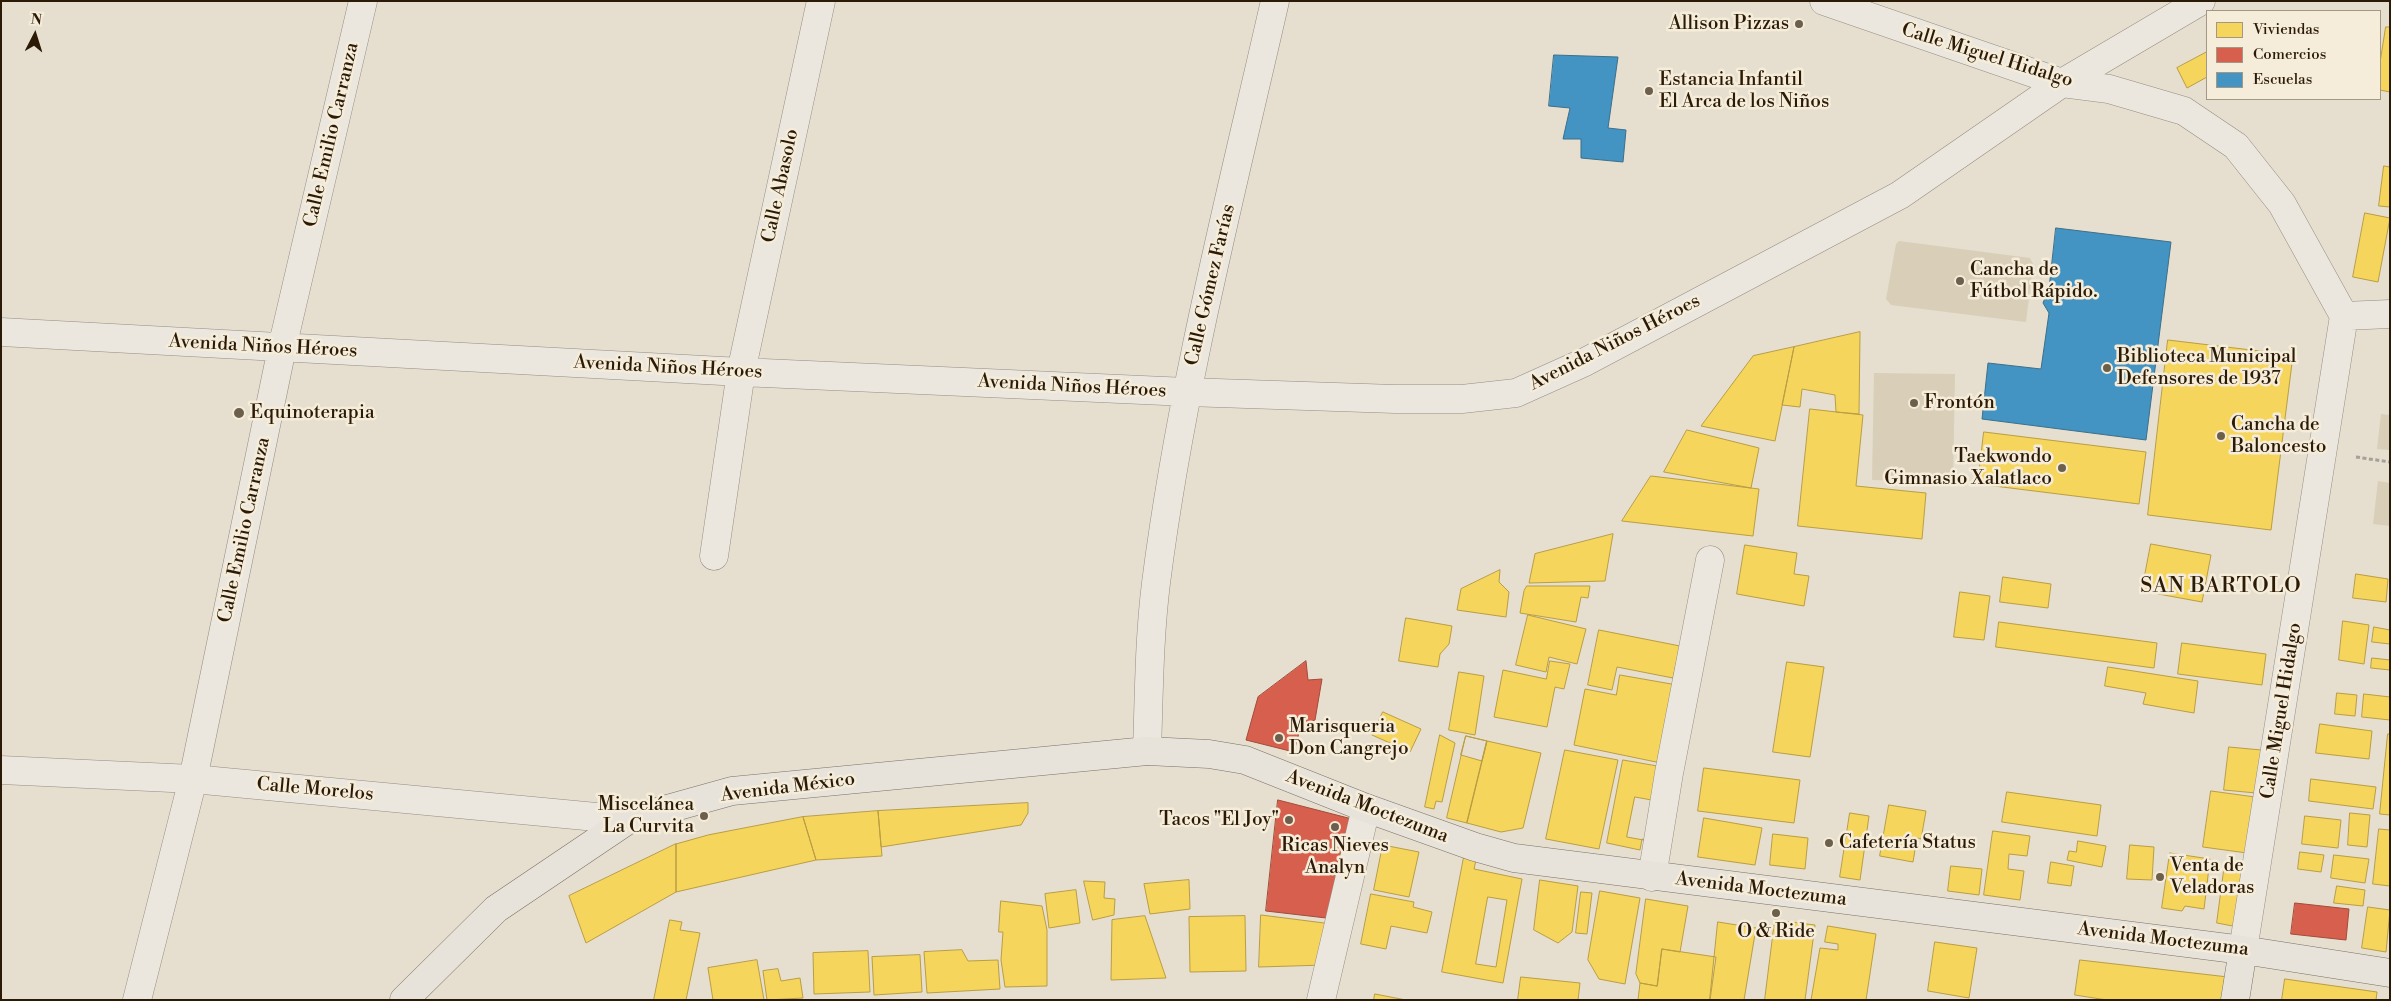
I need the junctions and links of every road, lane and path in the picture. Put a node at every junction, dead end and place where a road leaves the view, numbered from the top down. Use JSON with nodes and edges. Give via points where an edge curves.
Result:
{"nodes":[{"id":1,"x":363,"y":1,"type":"edge"},
{"id":2,"x":821,"y":1,"type":"edge"},
{"id":3,"x":1275,"y":1,"type":"edge"},
{"id":4,"x":1824,"y":1,"type":"edge"},
{"id":5,"x":2201,"y":1,"type":"edge"},
{"id":6,"x":2062,"y":83,"type":"junction"},
{"id":7,"x":2390,"y":314,"type":"edge"},
{"id":8,"x":2344,"y":316,"type":"junction"},
{"id":9,"x":1,"y":332,"type":"edge"},
{"id":10,"x":282,"y":348,"type":"junction"},
{"id":11,"x":741,"y":372,"type":"junction"},
{"id":12,"x":1187,"y":392,"type":"junction"},
{"id":13,"x":714,"y":556,"type":"dead end"},
{"id":14,"x":1710,"y":560,"type":"dead end"},
{"id":15,"x":1147,"y":751,"type":"junction"},
{"id":16,"x":1,"y":770,"type":"edge"},
{"id":17,"x":193,"y":779,"type":"junction"},
{"id":18,"x":1366,"y":808,"type":"junction"},
{"id":19,"x":628,"y":820,"type":"junction"},
{"id":20,"x":1652,"y":876,"type":"junction"},
{"id":21,"x":2243,"y":950,"type":"junction"},
{"id":22,"x":2390,"y":973,"type":"edge"},
{"id":23,"x":137,"y":1000,"type":"edge"},
{"id":24,"x":404,"y":1000,"type":"edge"},
{"id":25,"x":1321,"y":1000,"type":"edge"},
{"id":26,"x":2235,"y":1000,"type":"edge"}],
"edges":[{"from":1,"to":10,"type":"street","name":"Calle Emilio Carranza"},
{"from":2,"to":11,"type":"street","name":"Calle Abasolo"},
{"from":3,"to":12,"type":"street","name":"Calle Gómez Farías"},
{"from":4,"to":6,"type":"street","name":"Calle Miguel Hidalgo"},
{"from":5,"to":6,"type":"street","name":"Avenida Niños Héroes"},
{"from":6,"to":8,"type":"street","name":"Calle Miguel Hidalgo","via":[[2109,89],[2184,111],[2236,146],[2282,204]]},
{"from":6,"to":12,"type":"street","name":"Avenida Niños Héroes","via":[[1900,195],[1585,362],[1516,393],[1434,399]]},
{"from":7,"to":8,"type":"street"},
{"from":8,"to":21,"type":"street","name":"Calle Miguel Hidalgo"},
{"from":9,"to":10,"type":"street","name":"Avenida Niños Héroes"},
{"from":10,"to":11,"type":"street","name":"Avenida Niños Héroes"},
{"from":10,"to":17,"type":"street","name":"Calle Emilio Carranza"},
{"from":11,"to":12,"type":"street","name":"Avenida Niños Héroes"},
{"from":11,"to":13,"type":"street","name":"Calle Abasolo"},
{"from":12,"to":15,"type":"street","name":"Calle Gómez Farías","via":[[1156,583],[1150,645]]},
{"from":14,"to":20,"type":"street","via":[[1668,773]]},
{"from":15,"to":18,"type":"main road","name":"Avenida Moctezuma","via":[[1209,754],[1244,760]]},
{"from":15,"to":19,"type":"main road","name":"Avenida México","via":[[732,792]]},
{"from":16,"to":17,"type":"street","name":"Calle Morelos"},
{"from":17,"to":19,"type":"street","name":"Calle Morelos"},
{"from":17,"to":23,"type":"street","name":"Calle Emilio Carranza"},
{"from":18,"to":20,"type":"main road","name":"Avenida Moctezuma","via":[[1514,858]]},
{"from":18,"to":25,"type":"street"},
{"from":19,"to":24,"type":"main road","name":"Avenida México","via":[[496,909]]},
{"from":20,"to":21,"type":"main road","name":"Avenida Moctezuma"},
{"from":21,"to":22,"type":"main road","name":"Avenida Moctezuma"},
{"from":21,"to":26,"type":"main road","name":"Calle Miguel Hidalgo"}]}
